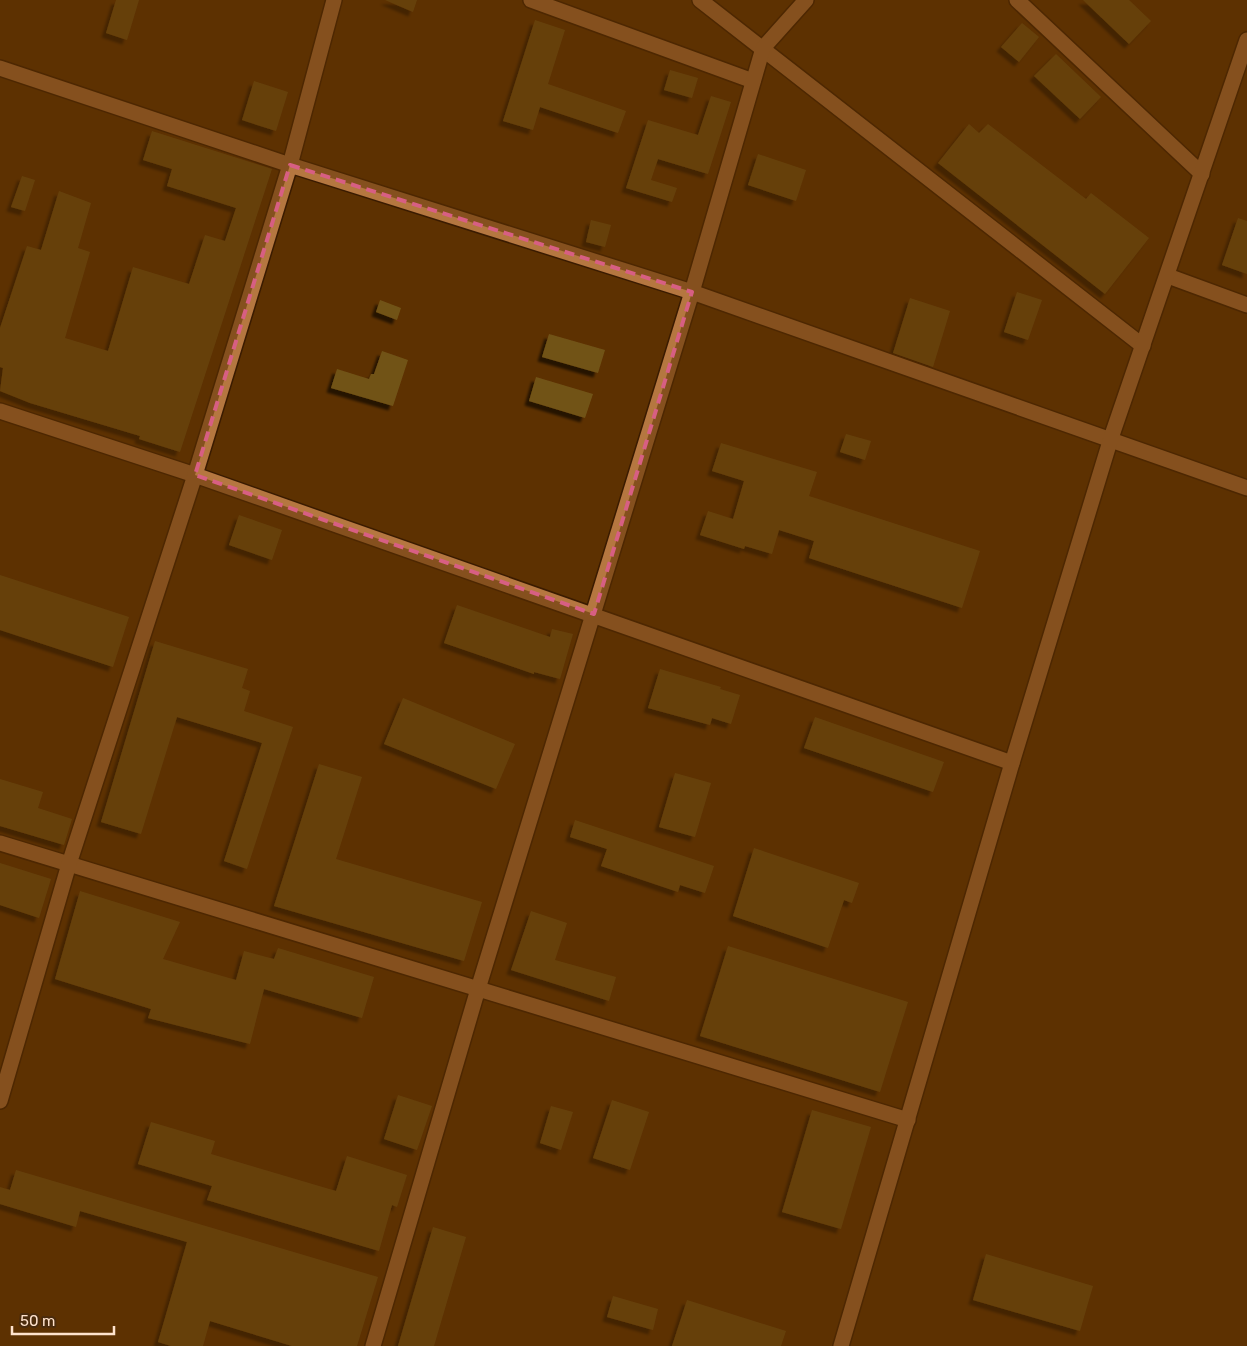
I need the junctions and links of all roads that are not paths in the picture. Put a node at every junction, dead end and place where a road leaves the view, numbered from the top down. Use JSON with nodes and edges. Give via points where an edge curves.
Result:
{"nodes":[{"id":1,"x":334,"y":0,"type":"edge"},
{"id":2,"x":531,"y":0,"type":"edge"},
{"id":3,"x":700,"y":0,"type":"edge"},
{"id":4,"x":806,"y":0,"type":"edge"},
{"id":5,"x":1017,"y":0,"type":"edge"},
{"id":6,"x":1247,"y":40,"type":"edge"},
{"id":7,"x":763,"y":48,"type":"junction"},
{"id":8,"x":0,"y":68,"type":"edge"},
{"id":9,"x":753,"y":81,"type":"junction"},
{"id":10,"x":290,"y":165,"type":"junction"},
{"id":11,"x":1202,"y":174,"type":"junction"},
{"id":12,"x":1168,"y":276,"type":"junction"},
{"id":13,"x":692,"y":292,"type":"junction"},
{"id":14,"x":1247,"y":305,"type":"edge"},
{"id":15,"x":1144,"y":346,"type":"junction"},
{"id":16,"x":0,"y":411,"type":"edge"},
{"id":17,"x":1111,"y":438,"type":"junction"},
{"id":18,"x":195,"y":475,"type":"junction"},
{"id":19,"x":1247,"y":488,"type":"edge"},
{"id":20,"x":594,"y":614,"type":"junction"},
{"id":21,"x":1012,"y":763,"type":"junction"},
{"id":22,"x":0,"y":843,"type":"edge"},
{"id":23,"x":69,"y":864,"type":"junction"},
{"id":24,"x":478,"y":989,"type":"junction"},
{"id":25,"x":6,"y":1055,"type":"edge"},
{"id":26,"x":0,"y":1101,"type":"edge"},
{"id":27,"x":908,"y":1120,"type":"junction"},
{"id":28,"x":373,"y":1346,"type":"edge"},
{"id":29,"x":841,"y":1346,"type":"edge"}],
"edges":[{"from":1,"to":10,"type":"street"},
{"from":2,"to":9,"type":"street"},
{"from":3,"to":7,"type":"street"},
{"from":4,"to":7,"type":"street"},
{"from":5,"to":11,"type":"street"},
{"from":6,"to":11,"type":"street"},
{"from":7,"to":9,"type":"street"},
{"from":7,"to":15,"type":"street"},
{"from":8,"to":10,"type":"street"},
{"from":9,"to":13,"type":"street"},
{"from":10,"to":13,"type":"street"},
{"from":10,"to":18,"type":"street"},
{"from":11,"to":12,"type":"street"},
{"from":12,"to":14,"type":"street"},
{"from":12,"to":15,"type":"street"},
{"from":13,"to":17,"type":"street"},
{"from":13,"to":20,"type":"street"},
{"from":15,"to":17,"type":"street"},
{"from":16,"to":18,"type":"street"},
{"from":17,"to":19,"type":"street"},
{"from":17,"to":21,"type":"street"},
{"from":18,"to":20,"type":"street"},
{"from":18,"to":23,"type":"street"},
{"from":20,"to":21,"type":"street"},
{"from":20,"to":24,"type":"street"},
{"from":21,"to":27,"type":"street"},
{"from":22,"to":23,"type":"street"},
{"from":23,"to":24,"type":"street"},
{"from":23,"to":25,"type":"street"},
{"from":24,"to":27,"type":"street"},
{"from":24,"to":28,"type":"street"},
{"from":25,"to":26,"type":"street"},
{"from":27,"to":29,"type":"street"}]}
